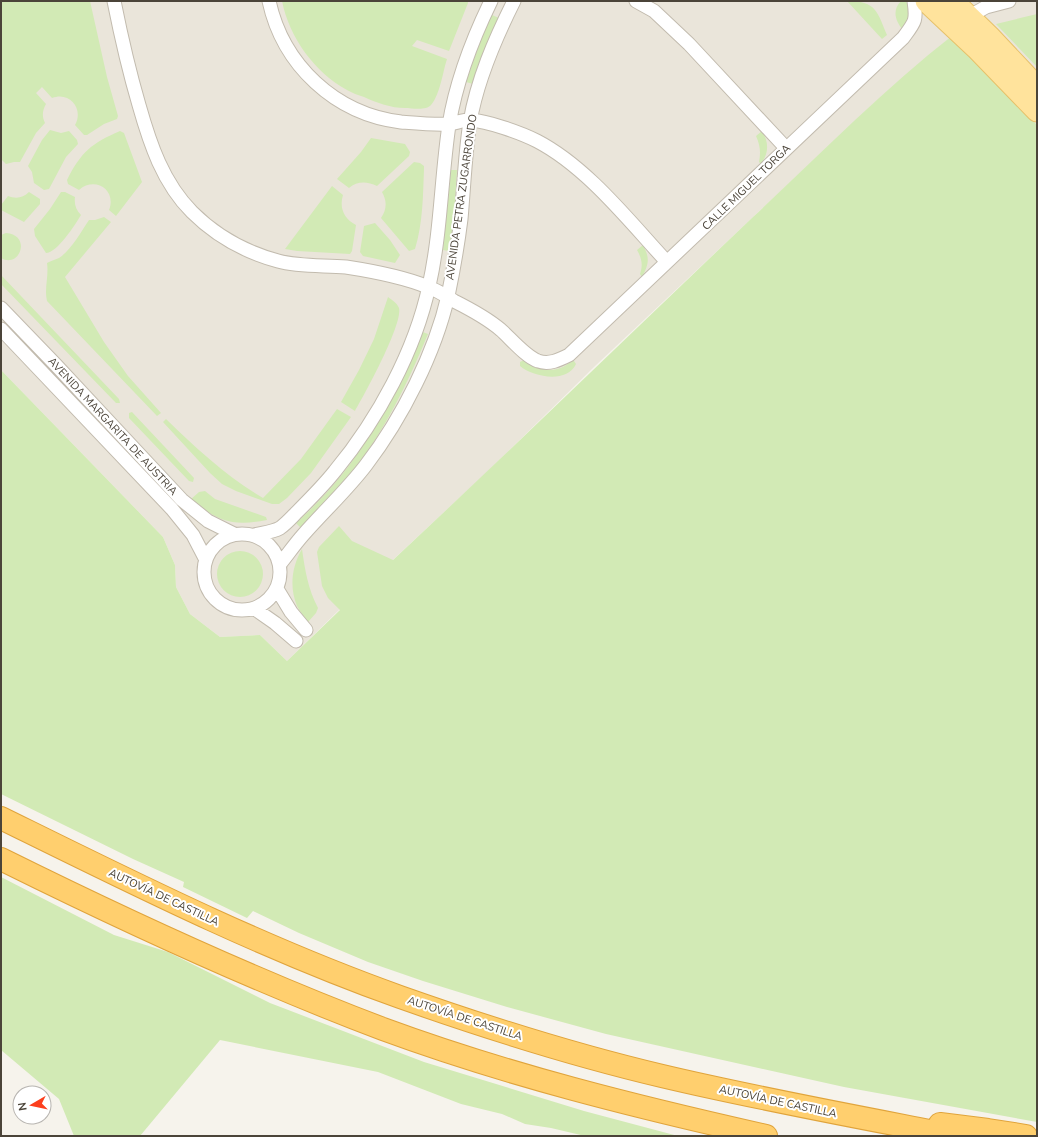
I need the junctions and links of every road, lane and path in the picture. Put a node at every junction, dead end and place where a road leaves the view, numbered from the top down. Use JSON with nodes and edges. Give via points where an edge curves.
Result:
{"nodes":[{"id":1,"x":114,"y":1,"type":"edge"},
{"id":2,"x":269,"y":1,"type":"edge"},
{"id":3,"x":491,"y":1,"type":"edge"},
{"id":4,"x":514,"y":1,"type":"edge"},
{"id":5,"x":636,"y":1,"type":"edge"},
{"id":6,"x":914,"y":1,"type":"edge"},
{"id":7,"x":926,"y":1,"type":"edge"},
{"id":8,"x":953,"y":1,"type":"edge"},
{"id":9,"x":1009,"y":1,"type":"edge"},
{"id":10,"x":968,"y":17,"type":"junction"},
{"id":11,"x":1037,"y":87,"type":"edge"},
{"id":12,"x":1037,"y":111,"type":"edge"},
{"id":13,"x":470,"y":120,"type":"junction"},
{"id":14,"x":449,"y":124,"type":"junction"},
{"id":15,"x":786,"y":148,"type":"junction"},
{"id":16,"x":668,"y":262,"type":"junction"},
{"id":17,"x":429,"y":287,"type":"junction"},
{"id":18,"x":448,"y":297,"type":"junction"},
{"id":19,"x":1,"y":308,"type":"edge"},
{"id":20,"x":1,"y":329,"type":"edge"},
{"id":21,"x":234,"y":534,"type":"junction"},
{"id":22,"x":254,"y":535,"type":"junction"},
{"id":23,"x":206,"y":560,"type":"junction"},
{"id":24,"x":280,"y":564,"type":"junction"},
{"id":25,"x":277,"y":589,"type":"junction"},
{"id":26,"x":255,"y":609,"type":"junction"},
{"id":27,"x":306,"y":630,"type":"dead end"},
{"id":28,"x":296,"y":641,"type":"dead end"},
{"id":29,"x":1,"y":818,"type":"edge"},
{"id":30,"x":1,"y":859,"type":"edge"},
{"id":31,"x":807,"y":1108,"type":"junction"},
{"id":32,"x":766,"y":1136,"type":"edge"},
{"id":33,"x":956,"y":1136,"type":"edge"},
{"id":34,"x":1026,"y":1136,"type":"edge"}],
"edges":[{"from":1,"to":17,"type":"street","via":[[127,64],[154,152],[170,184],[192,213],[218,234],[244,250],[279,261],[347,268]]},
{"from":2,"to":14,"type":"street","via":[[279,32],[290,52],[306,74],[335,98],[356,110],[374,116],[401,122]]},
{"from":3,"to":14,"type":"street","name":"AVENIDA PETRA ZUGARRONDO","via":[[463,68]]},
{"from":4,"to":13,"type":"street","name":"AVENIDA PETRA ZUGARRONDO","via":[[490,54]]},
{"from":5,"to":15,"type":"street","via":[[654,11],[689,44]]},
{"from":6,"to":15,"type":"street","name":"CALLE MIGUEL TORGA","via":[[916,14],[913,25],[903,38]]},
{"from":7,"to":12,"type":"main road"},
{"from":8,"to":10,"type":"main road"},
{"from":9,"to":10,"type":"street","via":[[986,7]]},
{"from":10,"to":11,"type":"main road"},
{"from":13,"to":14,"type":"street"},
{"from":13,"to":16,"type":"street","via":[[501,127],[536,141],[559,155],[580,171]]},
{"from":13,"to":18,"type":"street","name":"AVENIDA PETRA ZUGARRONDO","via":[[461,220]]},
{"from":14,"to":17,"type":"street","name":"AVENIDA PETRA ZUGARRONDO","via":[[440,218]]},
{"from":15,"to":16,"type":"street","name":"CALLE MIGUEL TORGA"},
{"from":16,"to":18,"type":"street","name":"CALLE MIGUEL TORGA","via":[[569,355],[556,362],[537,361],[500,329]]},
{"from":17,"to":18,"type":"street"},
{"from":17,"to":22,"type":"street","name":"AVENIDA PETRA ZUGARRONDO","via":[[408,351],[369,424],[344,460],[322,487],[284,524],[279,528]]},
{"from":18,"to":24,"type":"street","name":"AVENIDA PETRA ZUGARRONDO","via":[[427,359],[388,434],[361,471]]},
{"from":19,"to":21,"type":"street","name":"AVENIDA MARGARITA DE AUSTRIA","via":[[182,500],[208,521]]},
{"from":20,"to":23,"type":"street","name":"AVENIDA MARGARITA DE AUSTRIA","via":[[172,509],[193,535]]},
{"from":21,"to":22,"type":"street"},
{"from":21,"to":23,"type":"street","via":[[212,548]]},
{"from":22,"to":24,"type":"street","via":[[271,546]]},
{"from":23,"to":26,"type":"street","via":[[203,574],[206,588],[215,600],[226,608],[240,611]]},
{"from":24,"to":25,"type":"street"},
{"from":25,"to":26,"type":"street","via":[[272,597]]},
{"from":25,"to":27,"type":"street"},
{"from":26,"to":28,"type":"street","via":[[275,622]]},
{"from":29,"to":31,"type":"highway","name":"AUTOVÍA DE CASTILLA","via":[[211,919],[312,963],[399,996],[510,1034],[590,1057],[662,1076]]},
{"from":30,"to":32,"type":"highway","via":[[194,951],[294,994],[385,1029],[492,1065],[581,1091]]},
{"from":31,"to":33,"type":"highway","name":"AUTOVÍA DE CASTILLA"},
{"from":31,"to":34,"type":"highway"}]}
